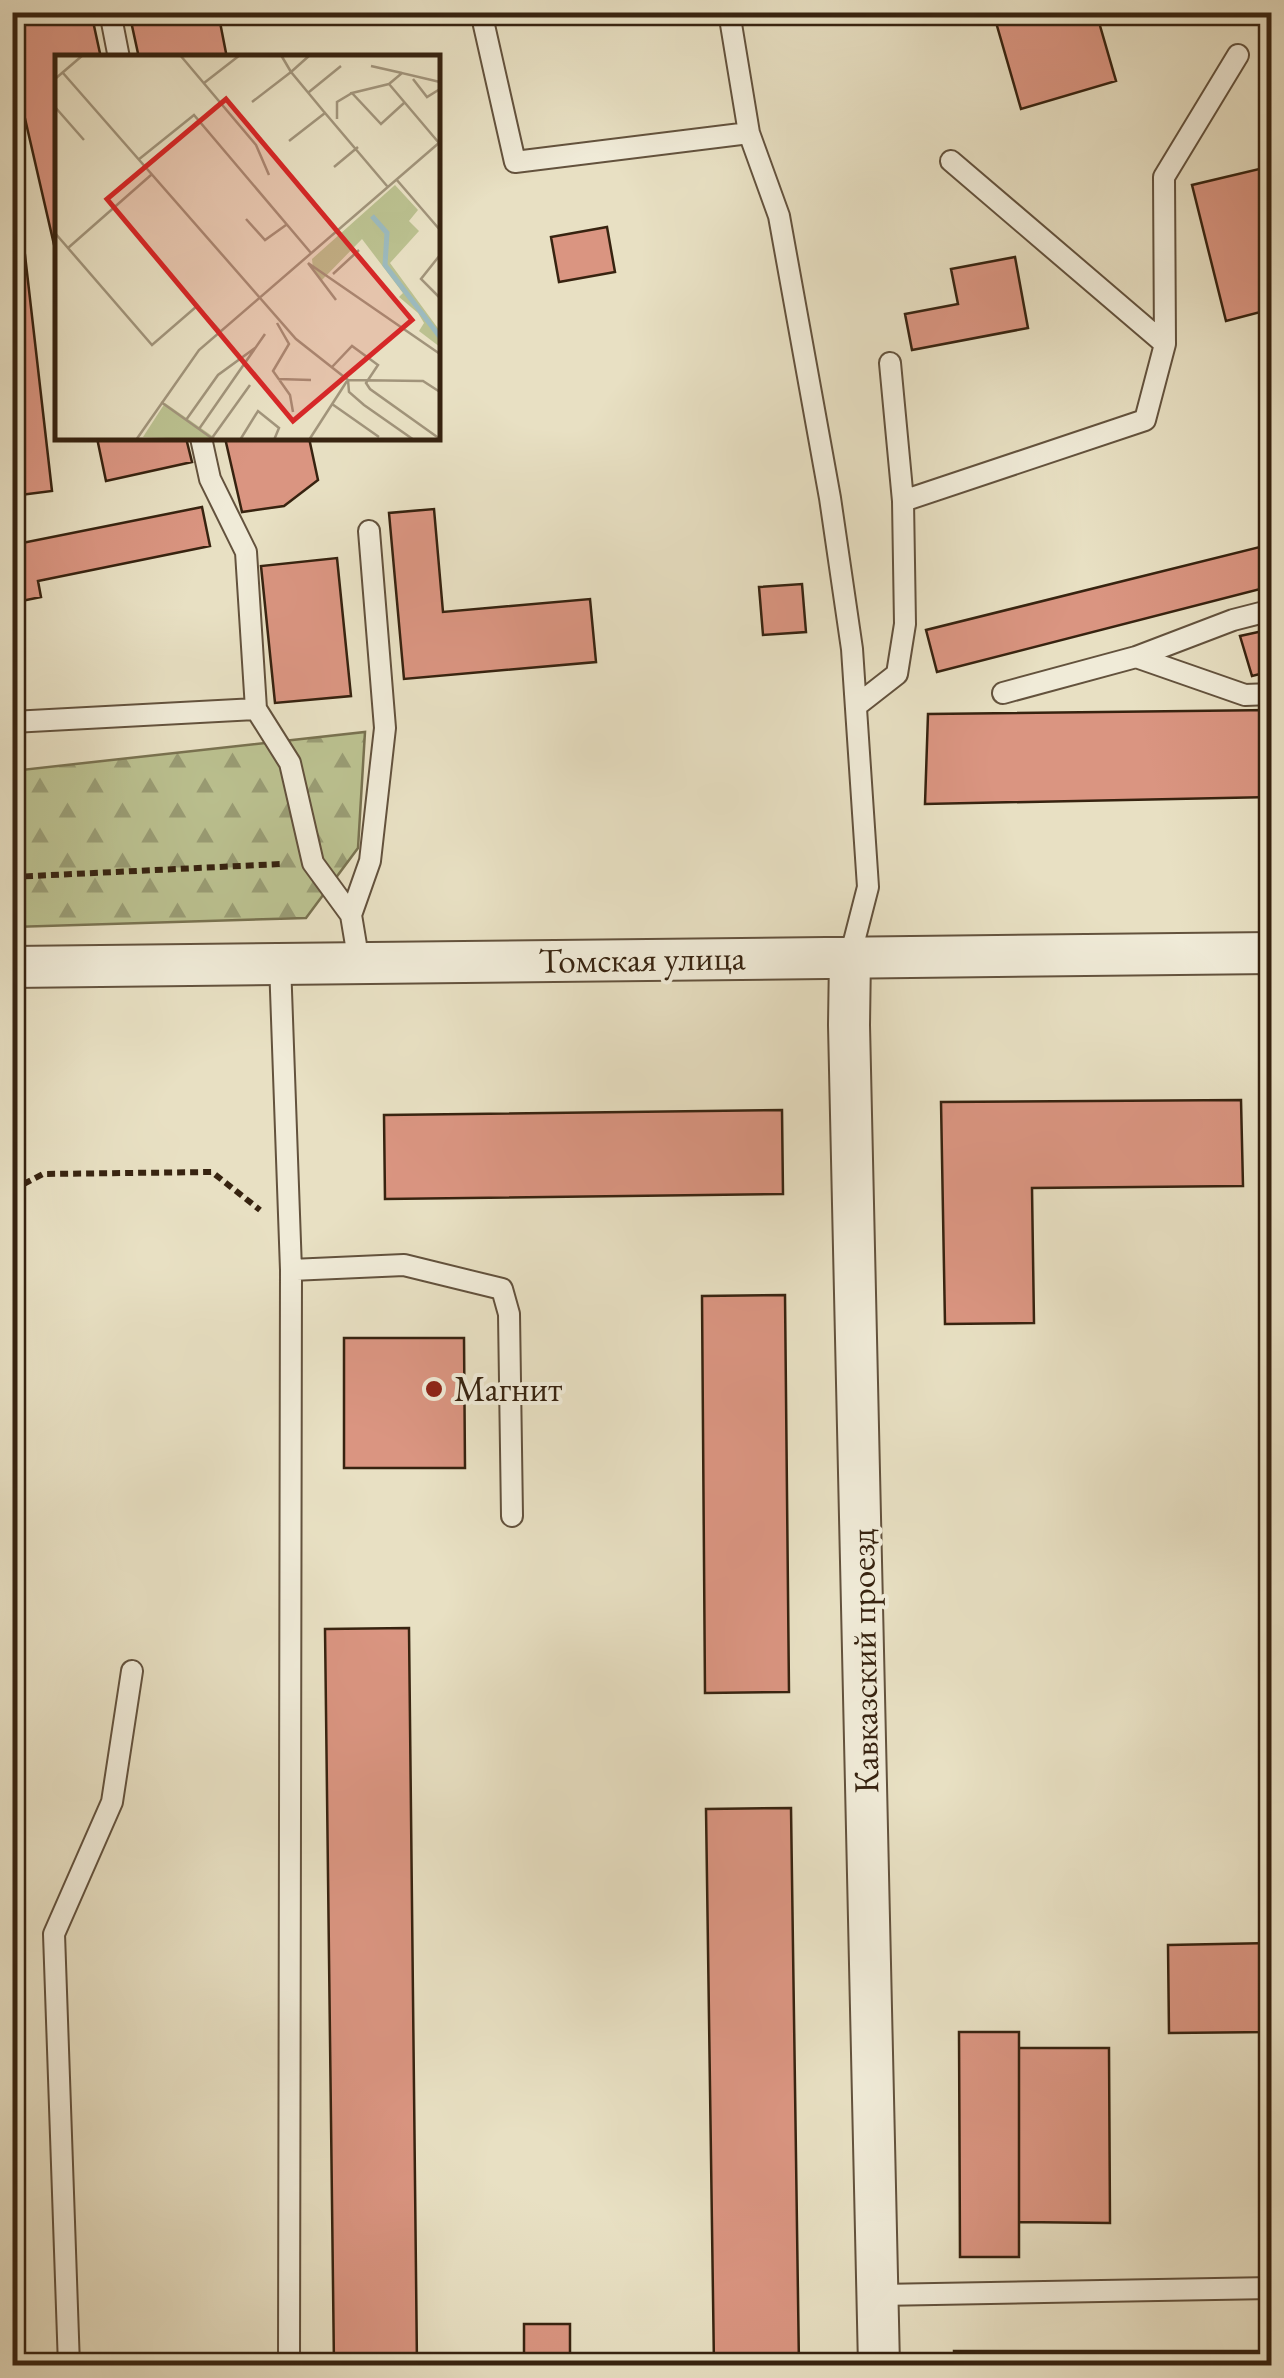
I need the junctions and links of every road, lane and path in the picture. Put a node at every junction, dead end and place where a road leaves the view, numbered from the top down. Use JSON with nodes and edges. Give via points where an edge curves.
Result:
{"nodes":[{"id":1,"x":110,"y":12,"type":"edge"},
{"id":2,"x":480,"y":12,"type":"edge"},
{"id":3,"x":729,"y":12,"type":"edge"},
{"id":4,"x":118,"y":55,"type":"edge"},
{"id":5,"x":1238,"y":55,"type":"dead end"},
{"id":6,"x":749,"y":133,"type":"junction"},
{"id":7,"x":951,"y":161,"type":"dead end"},
{"id":8,"x":1165,"y":344,"type":"junction"},
{"id":9,"x":890,"y":364,"type":"dead end"},
{"id":10,"x":201,"y":440,"type":"edge"},
{"id":11,"x":903,"y":502,"type":"junction"},
{"id":12,"x":368,"y":531,"type":"dead end"},
{"id":13,"x":1272,"y":610,"type":"edge"},
{"id":14,"x":1136,"y":657,"type":"junction"},
{"id":15,"x":1003,"y":693,"type":"dead end"},
{"id":16,"x":1272,"y":694,"type":"edge"},
{"id":17,"x":856,"y":706,"type":"junction"},
{"id":18,"x":256,"y":709,"type":"junction"},
{"id":19,"x":12,"y":722,"type":"edge"},
{"id":20,"x":313,"y":863,"type":"junction"},
{"id":21,"x":12,"y":877,"type":"edge"},
{"id":22,"x":351,"y":915,"type":"junction"},
{"id":23,"x":1270,"y":953,"type":"edge"},
{"id":24,"x":850,"y":957,"type":"junction"},
{"id":25,"x":280,"y":963,"type":"junction"},
{"id":26,"x":359,"y":963,"type":"junction"},
{"id":27,"x":12,"y":967,"type":"edge"},
{"id":28,"x":1272,"y":1025,"type":"edge"},
{"id":29,"x":12,"y":1190,"type":"edge"},
{"id":30,"x":288,"y":1233,"type":"junction"},
{"id":31,"x":291,"y":1270,"type":"junction"},
{"id":32,"x":512,"y":1516,"type":"dead end"},
{"id":33,"x":132,"y":1671,"type":"dead end"},
{"id":34,"x":1272,"y":2288,"type":"edge"},
{"id":35,"x":879,"y":2295,"type":"junction"},
{"id":36,"x":68,"y":2366,"type":"edge"},
{"id":37,"x":289,"y":2366,"type":"edge"},
{"id":38,"x":879,"y":2366,"type":"edge"}],
"edges":[{"from":1,"to":4,"type":"lane"},
{"from":2,"to":6,"type":"lane","via":[[515,162]]},
{"from":3,"to":6,"type":"lane"},
{"from":5,"to":8,"type":"lane","via":[[1164,177]]},
{"from":6,"to":17,"type":"lane","via":[[779,216],[830,498]]},
{"from":7,"to":8,"type":"lane"},
{"from":8,"to":11,"type":"lane","via":[[1145,420]]},
{"from":9,"to":11,"type":"lane"},
{"from":10,"to":18,"type":"lane","via":[[210,479],[246,552]]},
{"from":11,"to":17,"type":"lane","via":[[905,624],[897,674]]},
{"from":12,"to":22,"type":"lane","via":[[384,728],[370,861]]},
{"from":13,"to":14,"type":"lane"},
{"from":14,"to":15,"type":"lane"},
{"from":14,"to":16,"type":"lane","via":[[1245,695]]},
{"from":17,"to":24,"type":"lane","via":[[868,887]]},
{"from":18,"to":19,"type":"lane"},
{"from":18,"to":20,"type":"lane","via":[[290,763]]},
{"from":20,"to":21,"type":"path"},
{"from":20,"to":22,"type":"lane"},
{"from":22,"to":26,"type":"lane"},
{"from":23,"to":24,"type":"street","name":"Томская улица"},
{"from":23,"to":28,"type":"lane"},
{"from":24,"to":26,"type":"street","name":"Томская улица"},
{"from":24,"to":35,"type":"street","name":"Кавказский проезд"},
{"from":25,"to":26,"type":"street","name":"Томская улица"},
{"from":25,"to":27,"type":"street","name":"Томская улица"},
{"from":25,"to":30,"type":"lane"},
{"from":29,"to":30,"type":"path","via":[[43,1174],[212,1172]]},
{"from":30,"to":31,"type":"lane"},
{"from":31,"to":32,"type":"lane","via":[[404,1265],[502,1289],[509,1314]]},
{"from":31,"to":37,"type":"lane"},
{"from":33,"to":36,"type":"lane","via":[[112,1802],[54,1934]]},
{"from":34,"to":35,"type":"lane"},
{"from":35,"to":38,"type":"street","name":"Кавказский проезд"}]}
